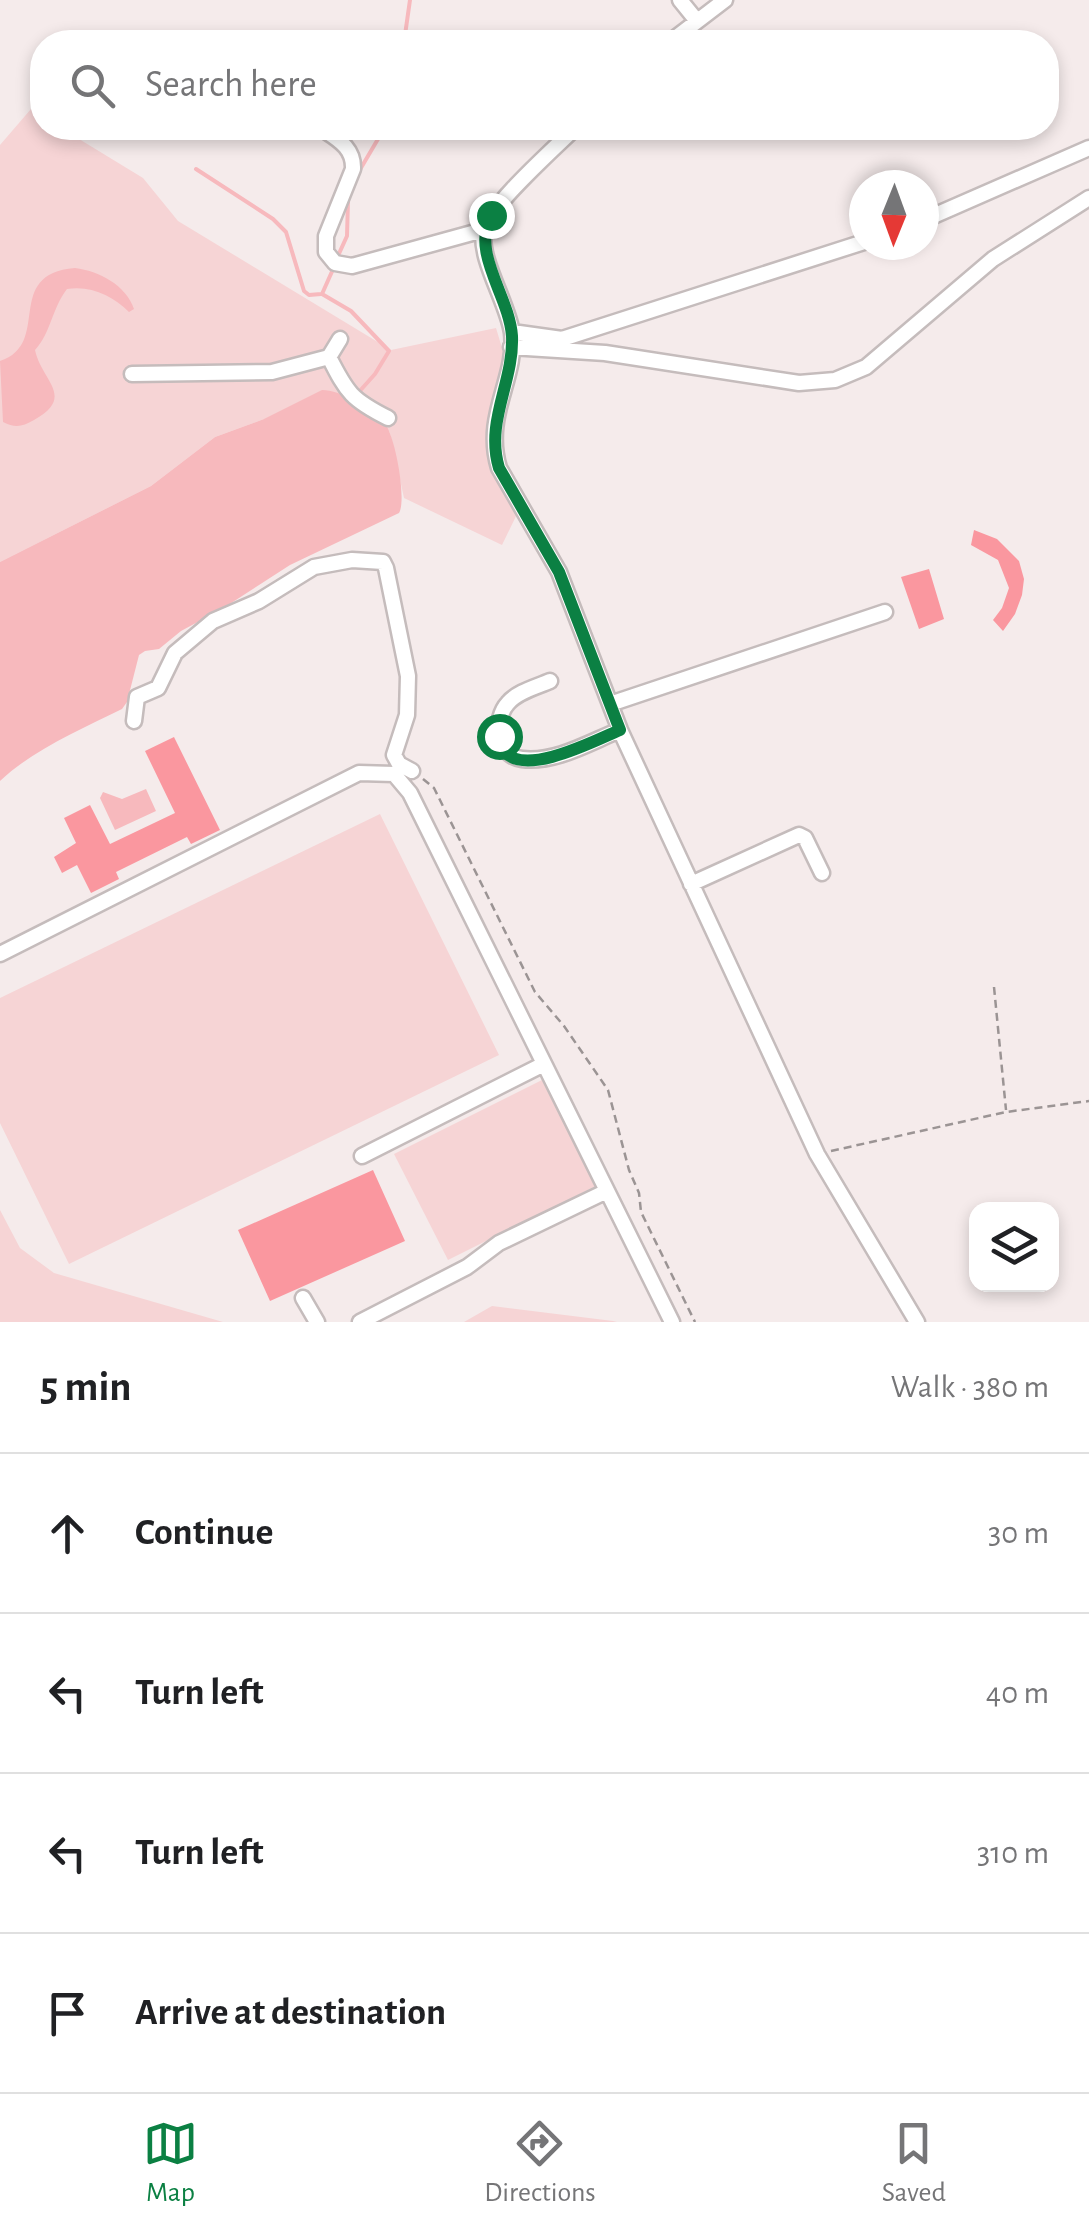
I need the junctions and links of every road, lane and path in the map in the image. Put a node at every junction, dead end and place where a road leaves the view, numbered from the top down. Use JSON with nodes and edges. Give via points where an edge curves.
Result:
{"nodes":[{"id":1,"x":680,"y":0,"type":"edge"},
{"id":2,"x":724,"y":0,"type":"edge"},
{"id":3,"x":697,"y":21,"type":"junction"},
{"id":4,"x":685,"y":30,"type":"edge"},
{"id":5,"x":337,"y":140,"type":"edge"},
{"id":6,"x":563,"y":140,"type":"edge"},
{"id":7,"x":1089,"y":148,"type":"edge"},
{"id":8,"x":1089,"y":198,"type":"edge"},
{"id":9,"x":939,"y":213,"type":"edge"},
{"id":10,"x":483,"y":230,"type":"junction"},
{"id":11,"x":849,"y":247,"type":"edge"},
{"id":12,"x":601,"y":326,"type":"junction"},
{"id":13,"x":340,"y":339,"type":"dead end"},
{"id":14,"x":512,"y":339,"type":"junction"},
{"id":15,"x":561,"y":343,"type":"junction"},
{"id":16,"x":605,"y":353,"type":"junction"},
{"id":17,"x":329,"y":358,"type":"junction"},
{"id":18,"x":132,"y":374,"type":"dead end"},
{"id":19,"x":388,"y":418,"type":"dead end"},
{"id":20,"x":885,"y":612,"type":"dead end"},
{"id":21,"x":550,"y":681,"type":"dead end"},
{"id":22,"x":610,"y":704,"type":"junction"},
{"id":23,"x":134,"y":722,"type":"dead end"},
{"id":24,"x":620,"y":730,"type":"junction"},
{"id":25,"x":412,"y":771,"type":"joint"},
{"id":26,"x":822,"y":873,"type":"dead end"},
{"id":27,"x":691,"y":884,"type":"junction"},
{"id":28,"x":0,"y":954,"type":"edge"},
{"id":29,"x":994,"y":987,"type":"dead end"},
{"id":30,"x":544,"y":1064,"type":"junction"},
{"id":31,"x":1089,"y":1101,"type":"edge"},
{"id":32,"x":1006,"y":1112,"type":"junction"},
{"id":33,"x":817,"y":1154,"type":"junction"},
{"id":34,"x":362,"y":1156,"type":"dead end"},
{"id":35,"x":607,"y":1191,"type":"junction"},
{"id":36,"x":303,"y":1298,"type":"dead end"},
{"id":37,"x":317,"y":1322,"type":"edge"},
{"id":38,"x":360,"y":1322,"type":"edge"},
{"id":39,"x":672,"y":1322,"type":"edge"},
{"id":40,"x":695,"y":1322,"type":"edge"},
{"id":41,"x":917,"y":1322,"type":"edge"}],
"edges":[{"from":1,"to":3,"type":"street"},
{"from":2,"to":3,"type":"street"},
{"from":3,"to":4,"type":"street"},
{"from":5,"to":10,"type":"street","via":[[354,157],[326,236],[335,264],[352,266]]},
{"from":6,"to":10,"type":"street"},
{"from":7,"to":9,"type":"street"},
{"from":8,"to":16,"type":"street","via":[[993,259],[866,367],[835,380],[799,383]]},
{"from":10,"to":14,"type":"street"},
{"from":11,"to":12,"type":"street"},
{"from":12,"to":15,"type":"street"},
{"from":12,"to":16,"type":"street"},
{"from":13,"to":17,"type":"street"},
{"from":14,"to":15,"type":"street"},
{"from":14,"to":22,"type":"street","via":[[495,454],[559,572]]},
{"from":15,"to":16,"type":"street"},
{"from":17,"to":18,"type":"street","via":[[272,372]]},
{"from":17,"to":19,"type":"street","via":[[345,390]]},
{"from":20,"to":22,"type":"street"},
{"from":21,"to":24,"type":"street","via":[[511,698],[500,712],[505,752],[546,759]]},
{"from":22,"to":24,"type":"street"},
{"from":23,"to":25,"type":"street","via":[[137,698],[158,688],[176,653],[214,620],[314,567],[383,562],[408,676],[408,715],[394,755]]},
{"from":24,"to":27,"type":"street"},
{"from":25,"to":40,"type":"path","via":[[434,788],[535,992],[608,1090],[641,1212]]},
{"from":26,"to":27,"type":"street","via":[[799,835]]},
{"from":27,"to":33,"type":"street"},
{"from":28,"to":30,"type":"street","via":[[359,773],[394,774],[410,793]]},
{"from":29,"to":32,"type":"path"},
{"from":30,"to":34,"type":"street"},
{"from":30,"to":35,"type":"street"},
{"from":31,"to":32,"type":"path"},
{"from":32,"to":33,"type":"path"},
{"from":33,"to":41,"type":"street"},
{"from":35,"to":38,"type":"street","via":[[498,1243],[467,1268]]},
{"from":35,"to":39,"type":"street"},
{"from":36,"to":37,"type":"street"}]}
